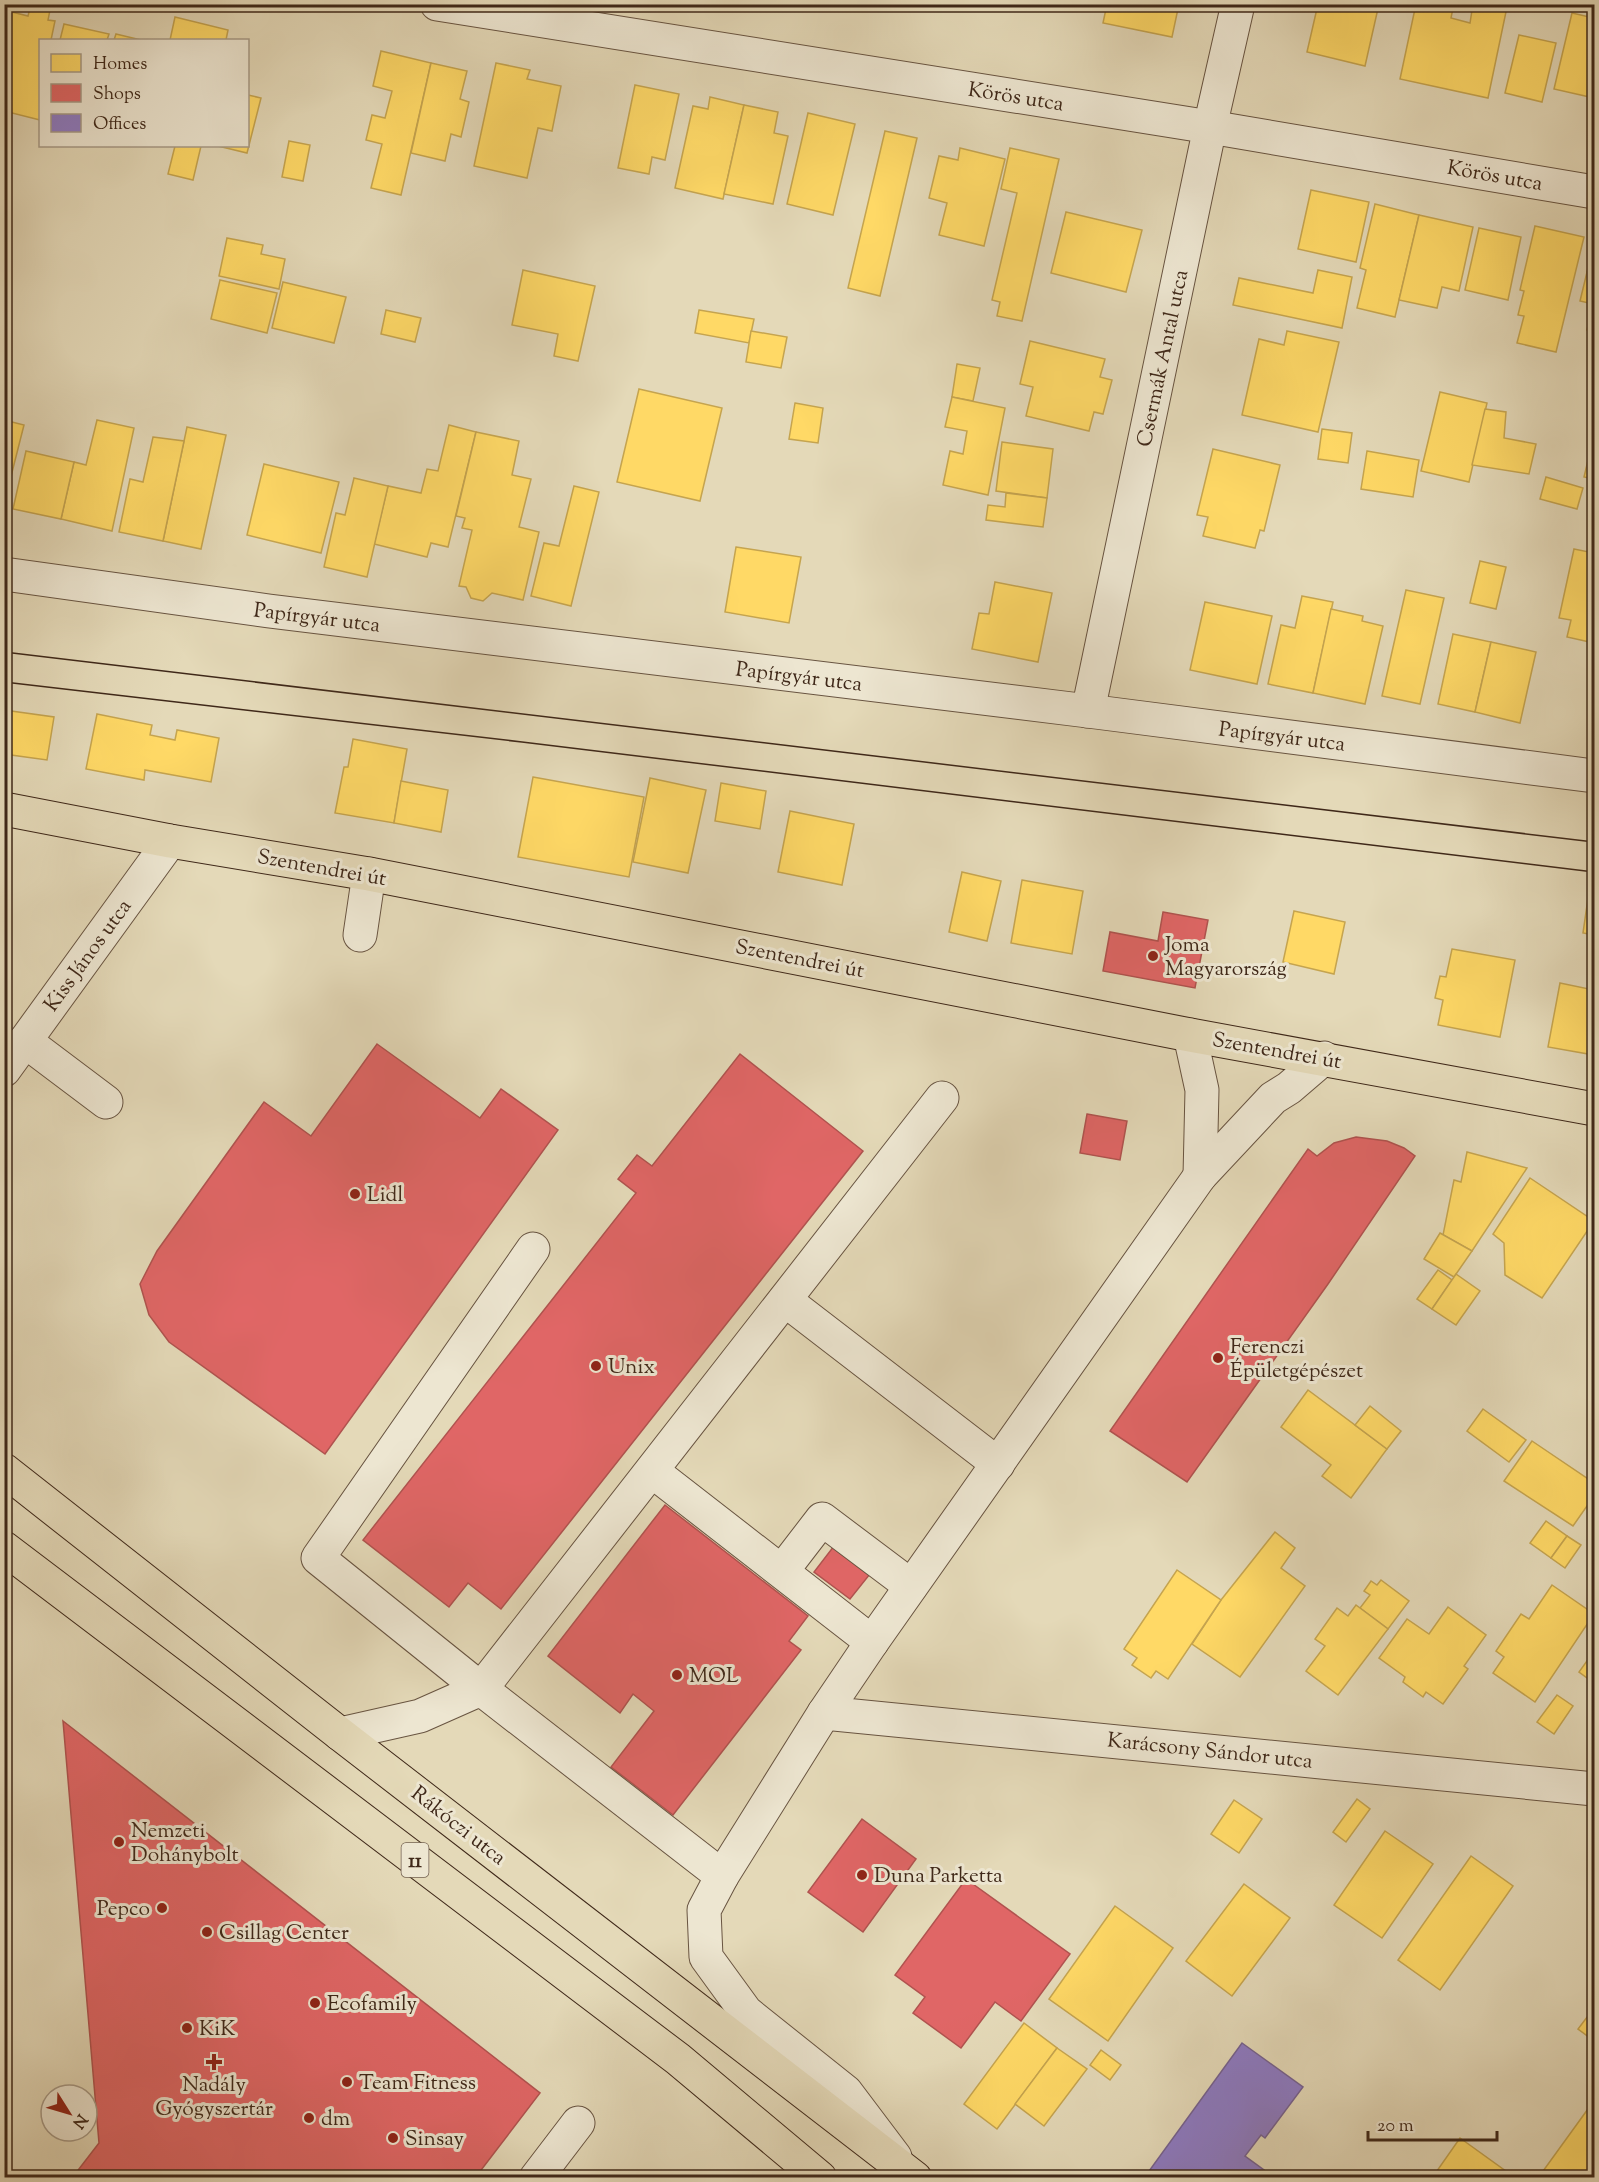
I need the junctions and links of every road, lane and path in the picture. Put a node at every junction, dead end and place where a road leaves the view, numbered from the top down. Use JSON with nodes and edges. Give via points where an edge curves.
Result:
{"nodes":[{"id":1,"x":437,"y":4,"type":"edge"},
{"id":2,"x":1238,"y":4,"type":"edge"},
{"id":3,"x":1210,"y":127,"type":"junction"},
{"id":4,"x":1594,"y":192,"type":"edge"},
{"id":5,"x":4,"y":574,"type":"edge"},
{"id":6,"x":1088,"y":711,"type":"junction"},
{"id":7,"x":1594,"y":776,"type":"edge"},
{"id":8,"x":4,"y":808,"type":"edge"},
{"id":9,"x":170,"y":841,"type":"junction"},
{"id":10,"x":369,"y":874,"type":"junction"},
{"id":11,"x":360,"y":935,"type":"dead end"},
{"id":12,"x":1190,"y":1035,"type":"junction"},
{"id":13,"x":25,"y":1041,"type":"junction"},
{"id":14,"x":1324,"y":1058,"type":"junction"},
{"id":15,"x":4,"y":1070,"type":"edge"},
{"id":16,"x":942,"y":1098,"type":"dead end"},
{"id":17,"x":106,"y":1102,"type":"dead end"},
{"id":18,"x":1594,"y":1109,"type":"edge"},
{"id":19,"x":1200,"y":1176,"type":"junction"},
{"id":20,"x":533,"y":1249,"type":"dead end"},
{"id":21,"x":785,"y":1300,"type":"junction"},
{"id":22,"x":998,"y":1464,"type":"junction"},
{"id":23,"x":4,"y":1470,"type":"edge"},
{"id":24,"x":652,"y":1471,"type":"junction"},
{"id":25,"x":4,"y":1548,"type":"edge"},
{"id":26,"x":782,"y":1571,"type":"junction"},
{"id":27,"x":911,"y":1586,"type":"junction"},
{"id":28,"x":872,"y":1642,"type":"junction"},
{"id":29,"x":481,"y":1689,"type":"junction"},
{"id":30,"x":824,"y":1713,"type":"junction"},
{"id":31,"x":340,"y":1734,"type":"junction"},
{"id":32,"x":1594,"y":1789,"type":"edge"},
{"id":33,"x":722,"y":1876,"type":"junction"},
{"id":34,"x":578,"y":2123,"type":"dead end"},
{"id":35,"x":907,"y":2174,"type":"edge"},
{"id":36,"x":820,"y":2177,"type":"edge"},
{"id":37,"x":536,"y":2178,"type":"edge"}],
"edges":[{"from":1,"to":3,"type":"street","name":"Körös utca"},
{"from":2,"to":3,"type":"street","name":"Csermák Antal utca"},
{"from":3,"to":4,"type":"street","name":"Körös utca"},
{"from":3,"to":6,"type":"street","name":"Csermák Antal utca"},
{"from":5,"to":6,"type":"street","name":"Papírgyár utca","via":[[269,611]]},
{"from":6,"to":7,"type":"street","name":"Papírgyár utca"},
{"from":8,"to":9,"type":"main road","name":"Szentendrei út"},
{"from":9,"to":10,"type":"main road","name":"Szentendrei út"},
{"from":9,"to":13,"type":"street","name":"Kiss János utca"},
{"from":10,"to":11,"type":"street"},
{"from":10,"to":12,"type":"main road","name":"Szentendrei út"},
{"from":12,"to":14,"type":"main road","name":"Szentendrei út"},
{"from":12,"to":19,"type":"street","via":[[1202,1090]]},
{"from":13,"to":15,"type":"street","name":"Kiss János utca"},
{"from":13,"to":17,"type":"street"},
{"from":14,"to":18,"type":"main road","name":"Szentendrei út"},
{"from":14,"to":19,"type":"street","via":[[1273,1098]]},
{"from":16,"to":21,"type":"street"},
{"from":19,"to":22,"type":"street"},
{"from":20,"to":29,"type":"street","via":[[318,1558]]},
{"from":21,"to":22,"type":"street"},
{"from":21,"to":24,"type":"street"},
{"from":22,"to":27,"type":"street"},
{"from":23,"to":31,"type":"main road","name":"Rákóczi utca"},
{"from":24,"to":26,"type":"street"},
{"from":24,"to":29,"type":"street"},
{"from":25,"to":36,"type":"main road","number":"11","via":[[678,2059]]},
{"from":26,"to":27,"type":"street","via":[[822,1519]]},
{"from":26,"to":28,"type":"street"},
{"from":27,"to":28,"type":"street"},
{"from":28,"to":30,"type":"street"},
{"from":29,"to":31,"type":"street","via":[[420,1716]]},
{"from":29,"to":33,"type":"street"},
{"from":30,"to":32,"type":"street","name":"Karácsony Sándor utca"},
{"from":30,"to":33,"type":"street"},
{"from":31,"to":35,"type":"main road","name":"Rákóczi utca"},
{"from":33,"to":35,"type":"street","via":[[704,1910],[706,1957],[746,2012],[846,2092]]},
{"from":34,"to":37,"type":"street"}]}
